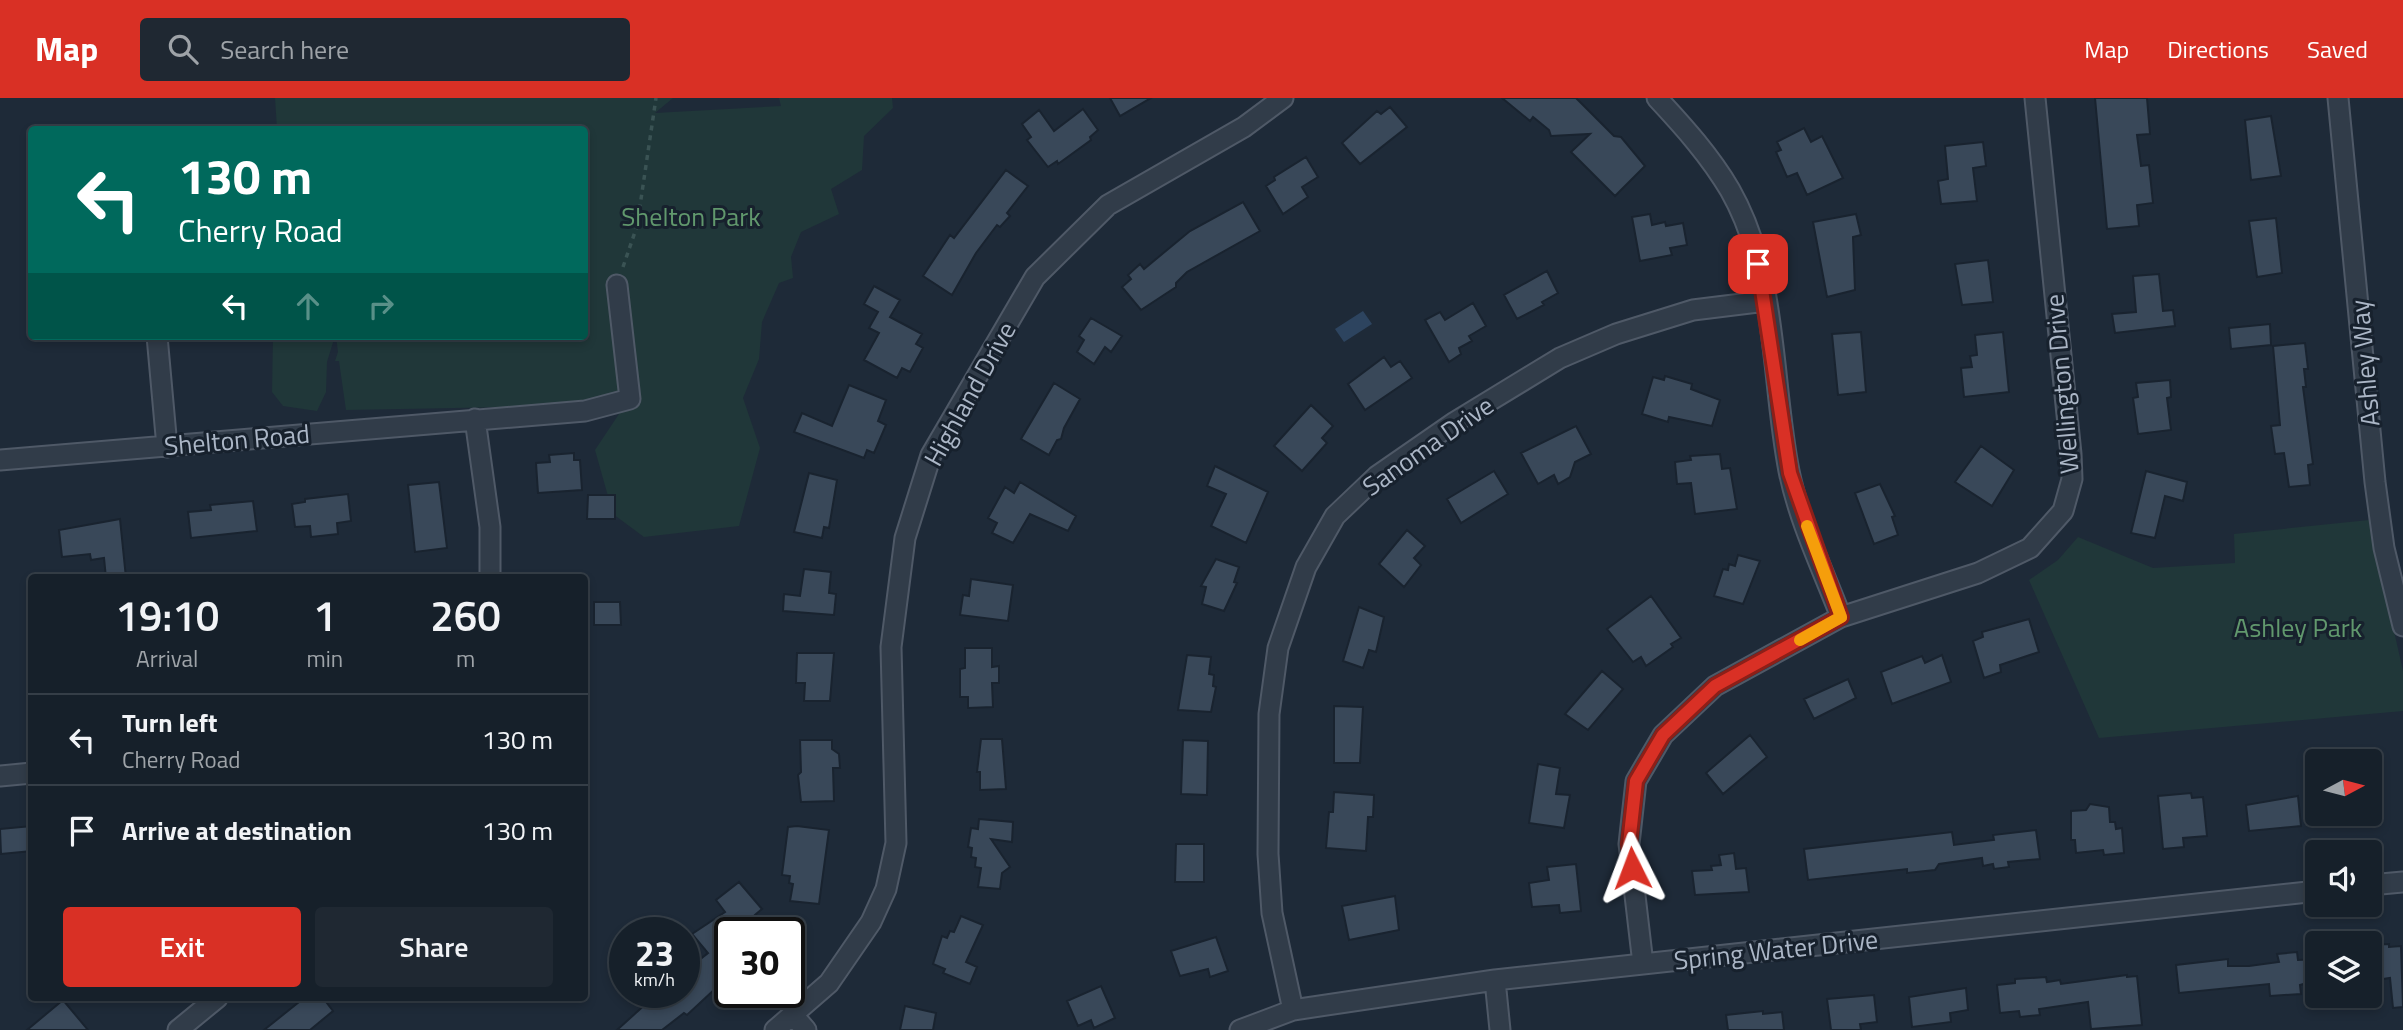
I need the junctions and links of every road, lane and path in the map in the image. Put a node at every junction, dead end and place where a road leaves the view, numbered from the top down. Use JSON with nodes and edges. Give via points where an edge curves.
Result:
{"nodes":[{"id":1,"x":656,"y":98,"type":"edge"},
{"id":2,"x":1283,"y":98,"type":"edge"},
{"id":3,"x":1657,"y":98,"type":"edge"},
{"id":4,"x":2035,"y":98,"type":"edge"},
{"id":5,"x":2339,"y":98,"type":"edge"},
{"id":6,"x":617,"y":285,"type":"joint"},
{"id":7,"x":1766,"y":300,"type":"junction"},
{"id":8,"x":157,"y":340,"type":"edge"},
{"id":9,"x":475,"y":419,"type":"junction"},
{"id":10,"x":167,"y":447,"type":"junction"},
{"id":11,"x":0,"y":460,"type":"edge"},
{"id":12,"x":489,"y":574,"type":"edge"},
{"id":13,"x":1841,"y":617,"type":"junction"},
{"id":14,"x":2403,"y":626,"type":"edge"},
{"id":15,"x":28,"y":773,"type":"edge"},
{"id":16,"x":0,"y":776,"type":"edge"},
{"id":17,"x":2403,"y":882,"type":"edge"},
{"id":18,"x":2382,"y":884,"type":"edge"},
{"id":19,"x":2305,"y":892,"type":"edge"},
{"id":20,"x":1643,"y":964,"type":"junction"},
{"id":21,"x":1495,"y":980,"type":"junction"},
{"id":22,"x":213,"y":1001,"type":"edge"},
{"id":23,"x":1293,"y":1010,"type":"junction"},
{"id":24,"x":793,"y":1015,"type":"junction"},
{"id":25,"x":178,"y":1030,"type":"edge"},
{"id":26,"x":775,"y":1030,"type":"edge"},
{"id":27,"x":806,"y":1030,"type":"edge"},
{"id":28,"x":1240,"y":1030,"type":"edge"},
{"id":29,"x":1500,"y":1030,"type":"edge"}],
"edges":[{"from":1,"to":6,"type":"path","via":[[638,226]]},
{"from":2,"to":24,"type":"street","name":"Highland Drive","via":[[1244,127],[1108,205],[1035,277],[931,455],[905,538],[891,647],[896,843],[886,889],[871,922],[829,983]]},
{"from":3,"to":7,"type":"street","via":[[1703,148],[1731,191],[1747,228]]},
{"from":4,"to":13,"type":"street","name":"Wellington Drive","via":[[2071,454],[2072,479],[2063,511],[2030,548],[1978,573]]},
{"from":5,"to":14,"type":"street","name":"Ashley Way","via":[[2375,482],[2384,548]]},
{"from":6,"to":9,"type":"street","name":"Shelton Road","via":[[630,399],[585,411]]},
{"from":7,"to":13,"type":"street","via":[[1790,473]]},
{"from":7,"to":23,"type":"street","name":"Sanoma Drive","via":[[1693,310],[1616,334],[1560,358],[1377,476],[1335,516],[1306,567],[1278,648],[1269,714],[1272,913]]},
{"from":8,"to":10,"type":"street"},
{"from":9,"to":10,"type":"street","name":"Shelton Road"},
{"from":9,"to":12,"type":"street","via":[[490,527]]},
{"from":10,"to":11,"type":"street","name":"Shelton Road"},
{"from":13,"to":20,"type":"street","name":"Wellington Drive","via":[[1715,686],[1663,735],[1636,781],[1629,844]]},
{"from":15,"to":16,"type":"street"},
{"from":17,"to":18,"type":"street"},
{"from":19,"to":20,"type":"street","name":"Spring Water Drive"},
{"from":20,"to":21,"type":"street","name":"Spring Water Drive"},
{"from":21,"to":23,"type":"street","name":"Spring Water Drive"},
{"from":21,"to":29,"type":"street"},
{"from":22,"to":25,"type":"street"},
{"from":23,"to":28,"type":"street","name":"Spring Water Drive"},
{"from":24,"to":26,"type":"street","name":"Highland Drive"},
{"from":24,"to":27,"type":"street"}]}
